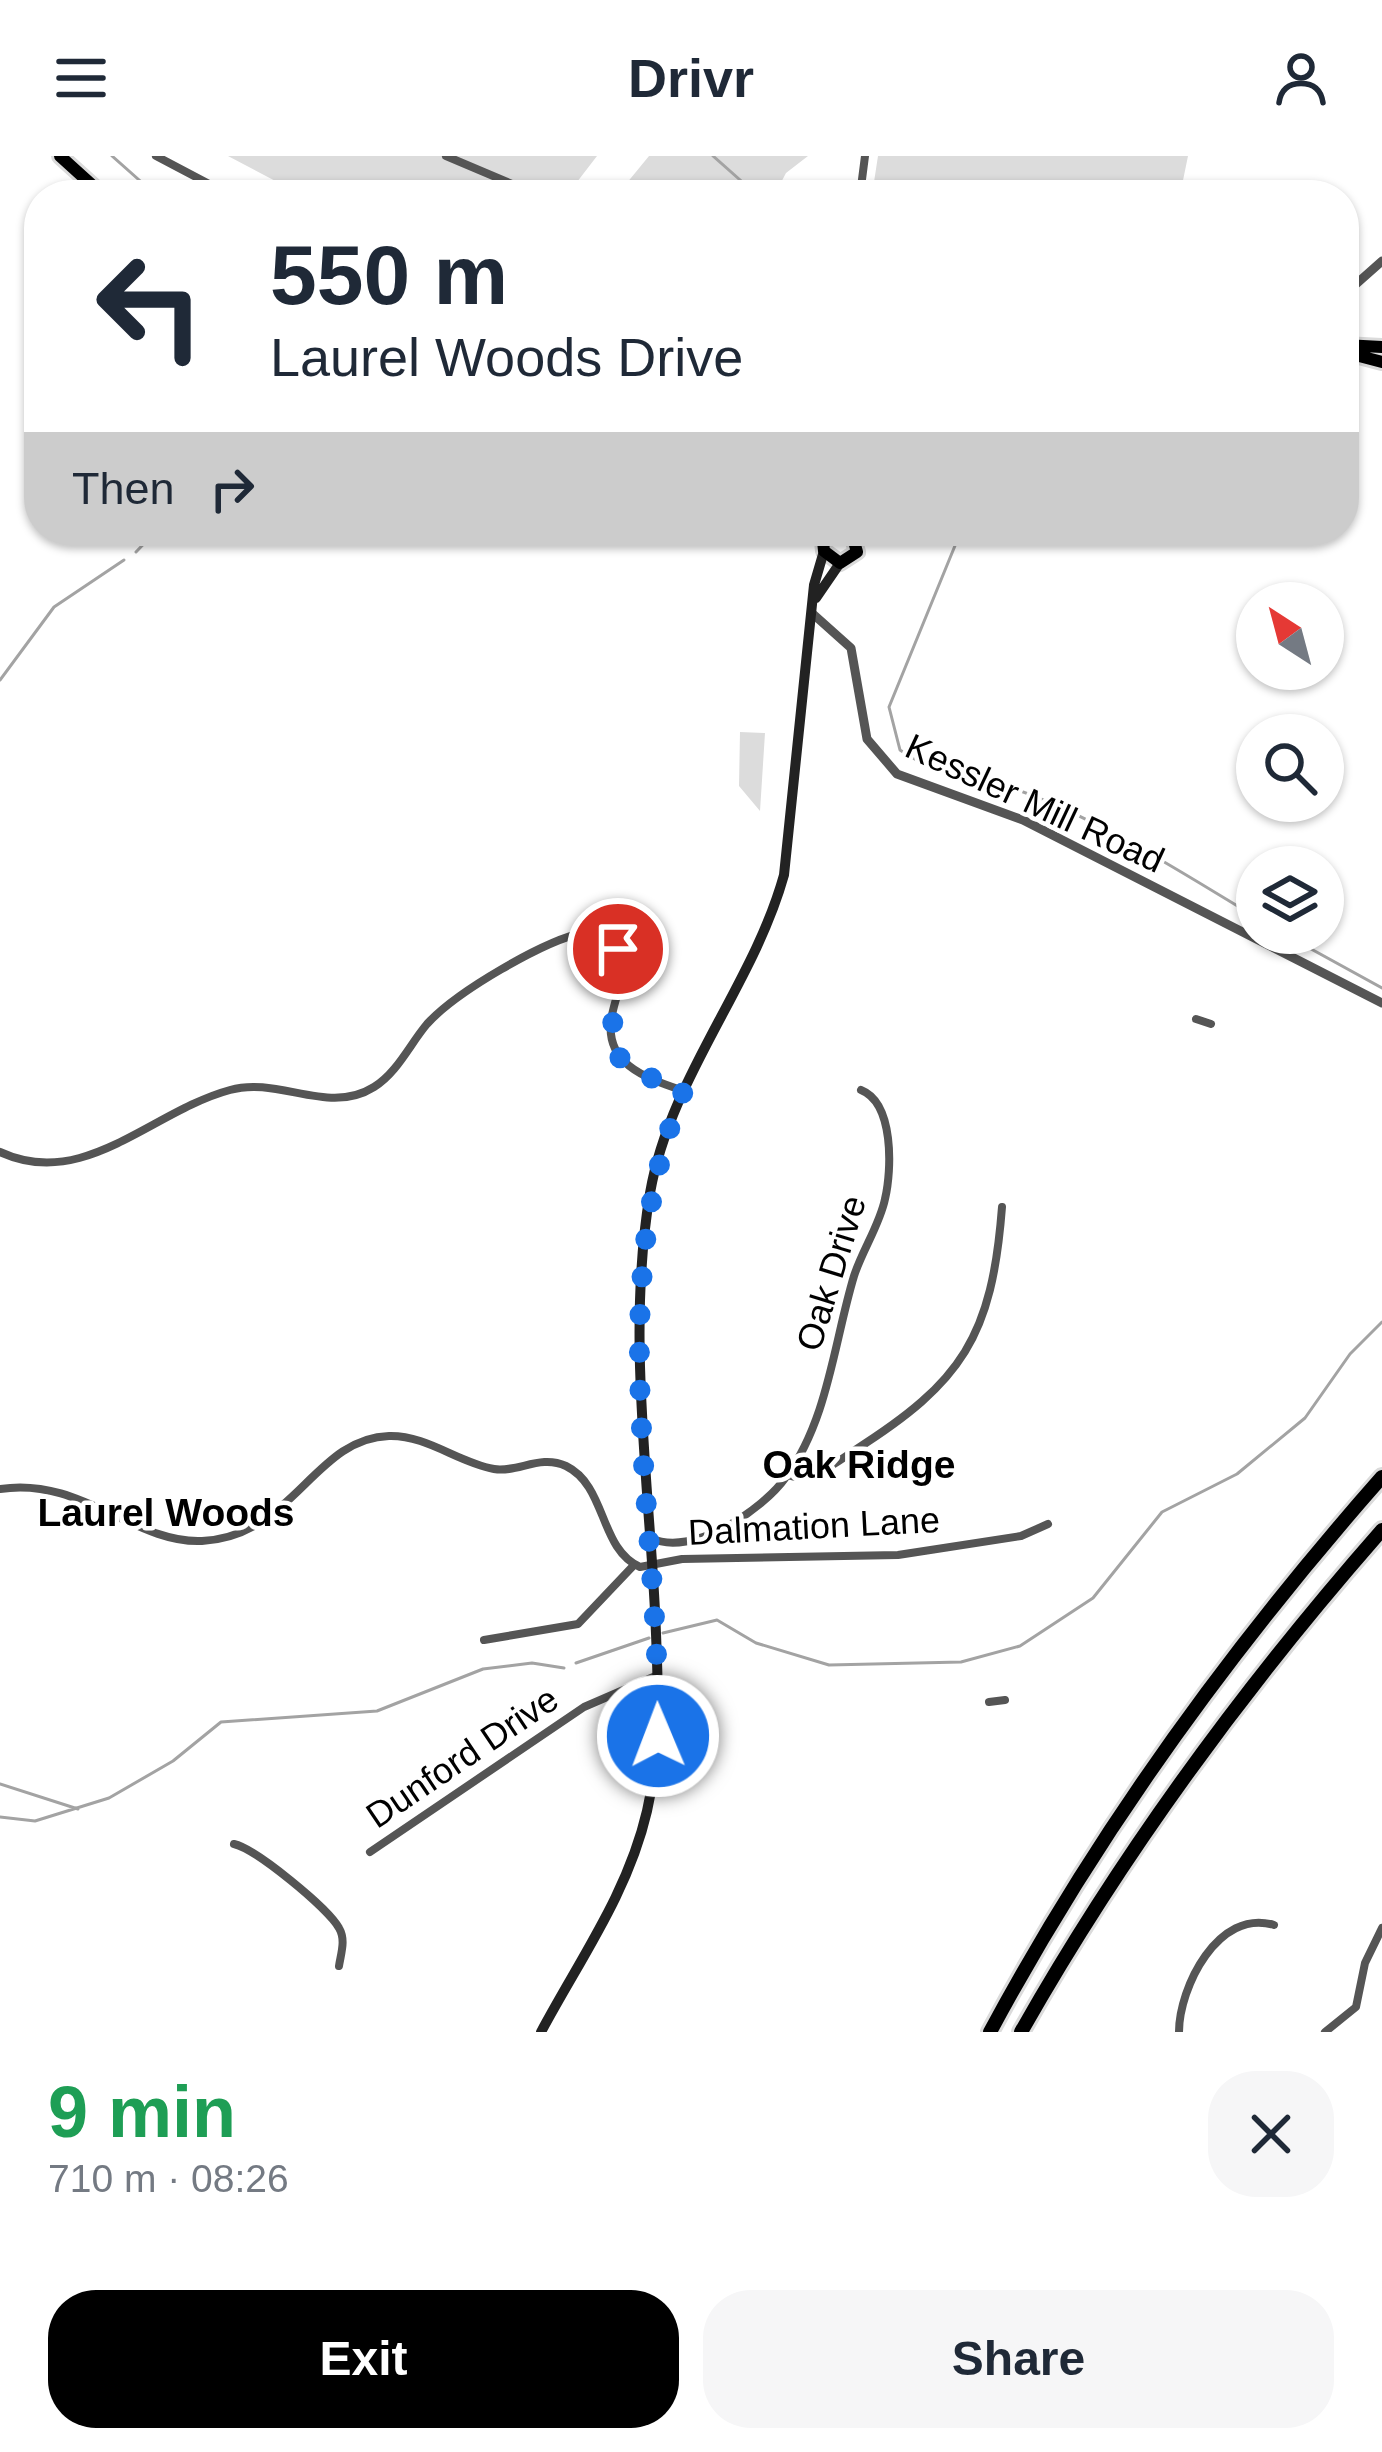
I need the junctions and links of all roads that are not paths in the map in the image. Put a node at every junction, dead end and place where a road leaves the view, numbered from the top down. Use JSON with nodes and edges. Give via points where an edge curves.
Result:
{"nodes":[{"id":1,"x":60,"y":156,"type":"edge"},
{"id":2,"x":156,"y":156,"type":"edge"},
{"id":3,"x":446,"y":156,"type":"edge"},
{"id":4,"x":87,"y":180,"type":"edge"},
{"id":5,"x":202,"y":180,"type":"edge"},
{"id":6,"x":503,"y":180,"type":"edge"},
{"id":7,"x":1382,"y":261,"type":"edge"},
{"id":8,"x":1359,"y":281,"type":"edge"},
{"id":9,"x":823,"y":546,"type":"edge"},
{"id":10,"x":827,"y":546,"type":"edge"},
{"id":11,"x":855,"y":546,"type":"edge"},
{"id":12,"x":839,"y":563,"type":"junction"},
{"id":13,"x":814,"y":608,"type":"junction"},
{"id":14,"x":1382,"y":1004,"type":"edge"},
{"id":15,"x":1196,"y":1018,"type":"dead end"},
{"id":16,"x":1211,"y":1024,"type":"dead end"},
{"id":17,"x":684,"y":1090,"type":"junction"},
{"id":18,"x":860,"y":1090,"type":"dead end"},
{"id":19,"x":0,"y":1152,"type":"edge"},
{"id":20,"x":1002,"y":1208,"type":"dead end"},
{"id":21,"x":788,"y":1475,"type":"junction"},
{"id":22,"x":1382,"y":1477,"type":"edge"},
{"id":23,"x":0,"y":1489,"type":"edge"},
{"id":24,"x":1048,"y":1524,"type":"dead end"},
{"id":25,"x":1382,"y":1530,"type":"edge"},
{"id":26,"x":651,"y":1538,"type":"junction"},
{"id":27,"x":634,"y":1564,"type":"junction"},
{"id":28,"x":653,"y":1566,"type":"junction"},
{"id":29,"x":484,"y":1640,"type":"dead end"},
{"id":30,"x":658,"y":1675,"type":"junction"},
{"id":31,"x":1005,"y":1700,"type":"dead end"},
{"id":32,"x":989,"y":1702,"type":"dead end"},
{"id":33,"x":234,"y":1844,"type":"dead end"},
{"id":34,"x":370,"y":1852,"type":"dead end"},
{"id":35,"x":1274,"y":1925,"type":"dead end"},
{"id":36,"x":1382,"y":1928,"type":"edge"},
{"id":37,"x":339,"y":1966,"type":"dead end"},
{"id":38,"x":541,"y":2032,"type":"edge"},
{"id":39,"x":991,"y":2032,"type":"edge"},
{"id":40,"x":1022,"y":2032,"type":"edge"},
{"id":41,"x":1179,"y":2032,"type":"edge"},
{"id":42,"x":1325,"y":2032,"type":"edge"}],
"edges":[{"from":1,"to":4,"type":"main road"},
{"from":2,"to":5,"type":"street"},
{"from":3,"to":6,"type":"street"},
{"from":7,"to":8,"type":"street"},
{"from":9,"to":13,"type":"main road"},
{"from":10,"to":12,"type":"main road"},
{"from":11,"to":12,"type":"main road"},
{"from":12,"to":13,"type":"main road"},
{"from":13,"to":14,"type":"street","name":"Kessler Mill Road","via":[[851,648],[867,739],[897,775],[1023,820]]},
{"from":13,"to":17,"type":"main road","via":[[784,874]]},
{"from":15,"to":16,"type":"street"},
{"from":17,"to":19,"type":"street","via":[[638,1074],[617,1054],[611,1022],[622,957],[607,937],[585,932],[454,1000],[386,1078],[358,1095],[238,1088],[82,1160],[46,1165]]},
{"from":17,"to":26,"type":"main road","via":[[647,1215],[642,1356]]},
{"from":18,"to":21,"type":"street","name":"Oak Drive","via":[[877,1100],[884,1117],[885,1199],[819,1408]]},
{"from":20,"to":21,"type":"street","name":"Oak Drive","via":[[980,1320],[947,1381],[836,1462],[804,1478]]},
{"from":21,"to":26,"type":"street","name":"Oak Drive","via":[[701,1537],[669,1544]]},
{"from":22,"to":39,"type":"highway","via":[[1162,1752]]},
{"from":23,"to":27,"type":"street","via":[[38,1488],[170,1537],[203,1541],[281,1511],[356,1443],[399,1436],[494,1469],[547,1461],[572,1469]]},
{"from":24,"to":28,"type":"street","name":"Dalmation Lane","via":[[1021,1536],[898,1556]]},
{"from":25,"to":40,"type":"highway","via":[[1209,1741]]},
{"from":26,"to":28,"type":"main road"},
{"from":27,"to":28,"type":"street","name":"Dalmation Lane"},
{"from":27,"to":29,"type":"street","via":[[578,1624]]},
{"from":28,"to":30,"type":"main road"},
{"from":30,"to":34,"type":"street","name":"Dunford Drive","via":[[584,1707]]},
{"from":30,"to":38,"type":"main road","via":[[656,1761],[633,1859]]},
{"from":31,"to":32,"type":"street"},
{"from":33,"to":37,"type":"street","via":[[291,1881],[339,1927]]},
{"from":35,"to":41,"type":"street","via":[[1233,1934],[1198,1964],[1181,2001]]},
{"from":36,"to":42,"type":"street","via":[[1357,2006]]}]}
